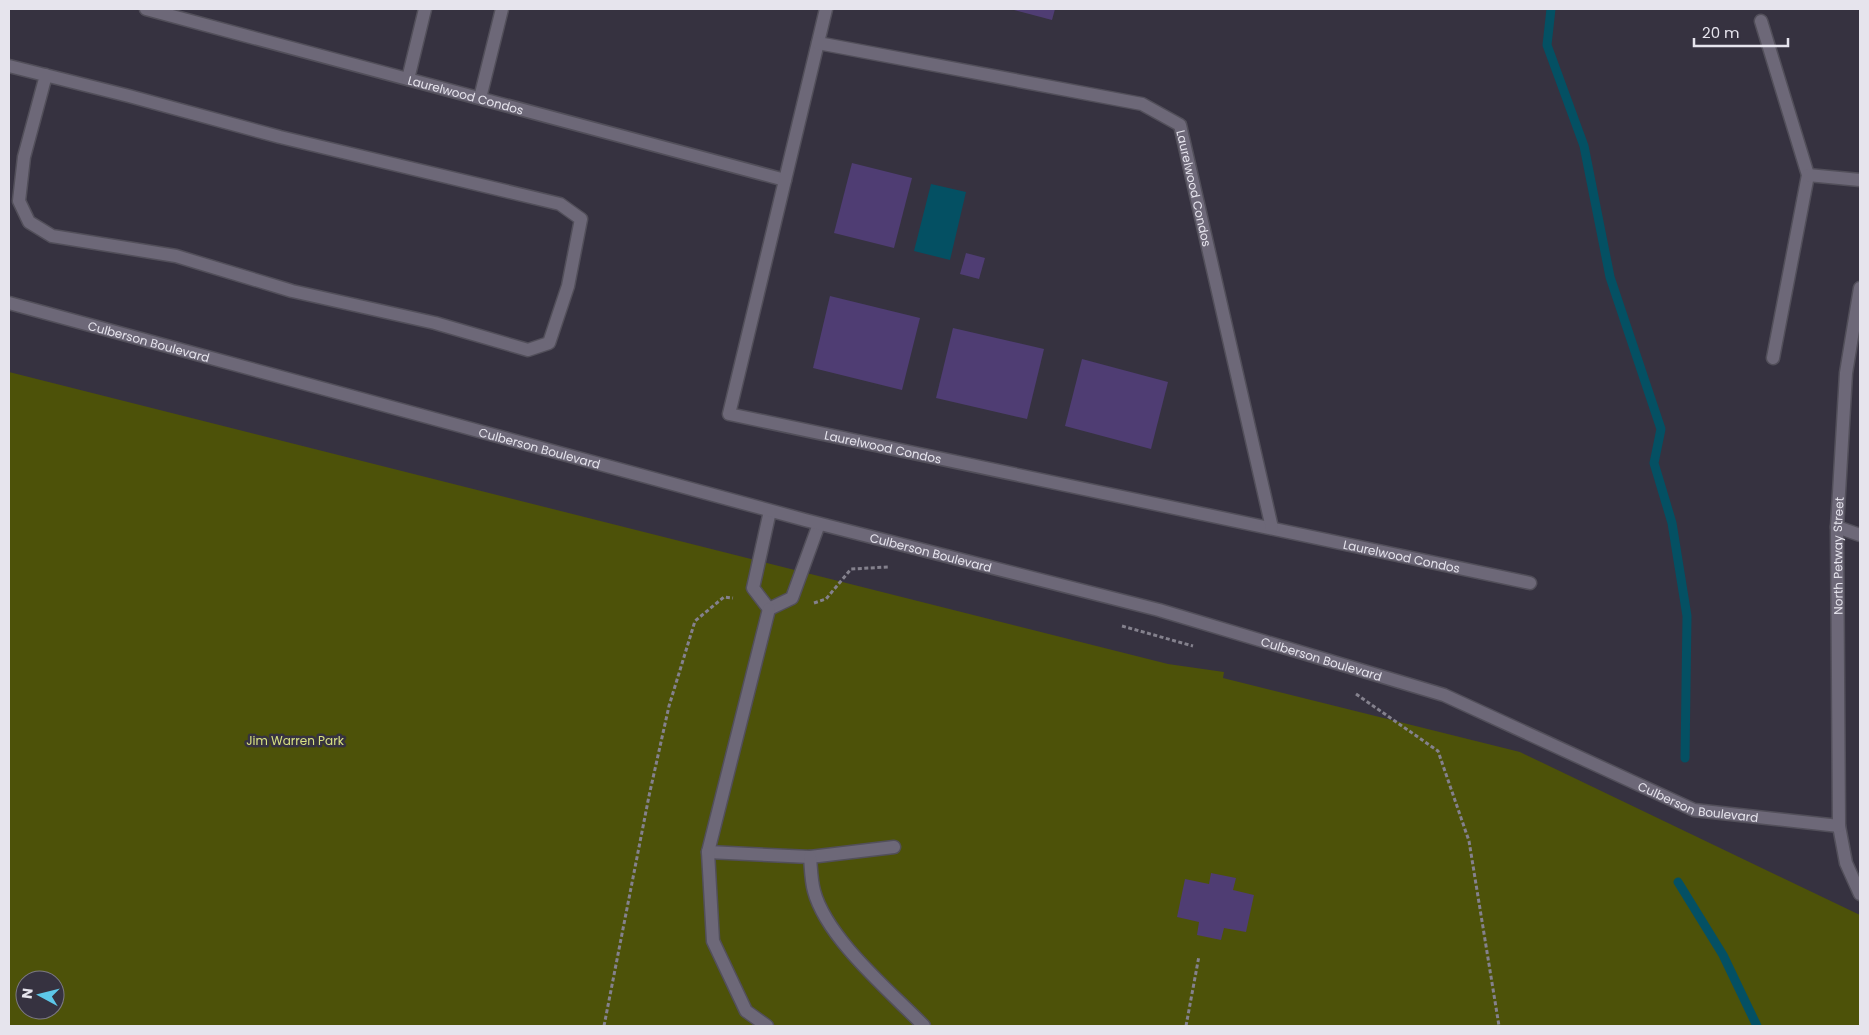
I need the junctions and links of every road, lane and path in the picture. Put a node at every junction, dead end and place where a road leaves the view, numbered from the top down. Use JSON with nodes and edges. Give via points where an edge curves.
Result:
{"nodes":[{"id":1,"x":146,"y":9,"type":"edge"},
{"id":2,"x":425,"y":9,"type":"edge"},
{"id":3,"x":502,"y":9,"type":"edge"},
{"id":4,"x":826,"y":9,"type":"edge"},
{"id":5,"x":1761,"y":21,"type":"dead end"},
{"id":6,"x":818,"y":44,"type":"junction"},
{"id":7,"x":9,"y":66,"type":"edge"},
{"id":8,"x":46,"y":75,"type":"junction"},
{"id":9,"x":408,"y":79,"type":"junction"},
{"id":10,"x":480,"y":98,"type":"junction"},
{"id":11,"x":1808,"y":175,"type":"junction"},
{"id":12,"x":785,"y":180,"type":"junction"},
{"id":13,"x":1860,"y":180,"type":"edge"},
{"id":14,"x":1860,"y":288,"type":"edge"},
{"id":15,"x":9,"y":303,"type":"edge"},
{"id":16,"x":1773,"y":358,"type":"dead end"},
{"id":17,"x":770,"y":511,"type":"junction"},
{"id":18,"x":819,"y":524,"type":"junction"},
{"id":19,"x":1837,"y":527,"type":"junction"},
{"id":20,"x":1272,"y":528,"type":"junction"},
{"id":21,"x":1860,"y":535,"type":"edge"},
{"id":22,"x":896,"y":568,"type":"dead end"},
{"id":23,"x":1530,"y":583,"type":"dead end"},
{"id":24,"x":811,"y":603,"type":"dead end"},
{"id":25,"x":770,"y":608,"type":"junction"},
{"id":26,"x":1114,"y":624,"type":"dead end"},
{"id":27,"x":1199,"y":648,"type":"dead end"},
{"id":28,"x":1350,"y":690,"type":"dead end"},
{"id":29,"x":1839,"y":826,"type":"junction"},
{"id":30,"x":894,"y":847,"type":"dead end"},
{"id":31,"x":708,"y":852,"type":"junction"},
{"id":32,"x":810,"y":857,"type":"junction"},
{"id":33,"x":1860,"y":894,"type":"edge"},
{"id":34,"x":1199,"y":956,"type":"dead end"},
{"id":35,"x":604,"y":1026,"type":"edge"},
{"id":36,"x":766,"y":1026,"type":"edge"},
{"id":37,"x":924,"y":1026,"type":"edge"},
{"id":38,"x":1186,"y":1026,"type":"edge"},
{"id":39,"x":1499,"y":1026,"type":"edge"}],
"edges":[{"from":1,"to":9,"type":"street","name":"Laurelwood Condos"},
{"from":2,"to":9,"type":"street"},
{"from":3,"to":10,"type":"street"},
{"from":4,"to":6,"type":"street","name":"Laurelwood Condos"},
{"from":5,"to":11,"type":"street"},
{"from":6,"to":12,"type":"street","name":"Laurelwood Condos"},
{"from":6,"to":20,"type":"street","name":"Laurelwood Condos","via":[[1142,104],[1180,125]]},
{"from":7,"to":8,"type":"street"},
{"from":8,"to":8,"type":"street","via":[[280,137],[560,204],[581,219],[568,286],[549,343],[528,350],[435,323],[292,291],[176,256],[52,236],[29,222],[19,201],[24,157]]},
{"from":9,"to":10,"type":"street","name":"Laurelwood Condos"},
{"from":10,"to":12,"type":"street","name":"Laurelwood Condos"},
{"from":11,"to":13,"type":"street"},
{"from":11,"to":16,"type":"street"},
{"from":12,"to":20,"type":"street","name":"Laurelwood Condos","via":[[729,414]]},
{"from":14,"to":19,"type":"street","name":"North Petway Street","via":[[1846,373]]},
{"from":15,"to":17,"type":"street","name":"Culberson Boulevard"},
{"from":17,"to":18,"type":"street","name":"Culberson Boulevard"},
{"from":17,"to":25,"type":"street","via":[[753,588]]},
{"from":18,"to":25,"type":"street","via":[[792,598]]},
{"from":18,"to":29,"type":"street","name":"Culberson Boulevard","via":[[1159,610],[1444,695],[1694,810]]},
{"from":19,"to":21,"type":"street"},
{"from":19,"to":29,"type":"street","name":"North Petway Street"},
{"from":20,"to":23,"type":"street","name":"Laurelwood Condos"},
{"from":22,"to":24,"type":"path","via":[[851,569],[826,599]]},
{"from":25,"to":31,"type":"street"},
{"from":25,"to":35,"type":"path","via":[[724,597],[695,621],[669,706]]},
{"from":26,"to":27,"type":"path"},
{"from":28,"to":39,"type":"path","via":[[1438,751],[1469,841]]},
{"from":29,"to":33,"type":"street","name":"North Petway Street","via":[[1846,864]]},
{"from":30,"to":32,"type":"street"},
{"from":31,"to":32,"type":"street"},
{"from":31,"to":36,"type":"street","via":[[713,941],[746,1010]]},
{"from":32,"to":37,"type":"street","via":[[814,892],[829,923],[859,960]]},
{"from":34,"to":38,"type":"path"}]}
